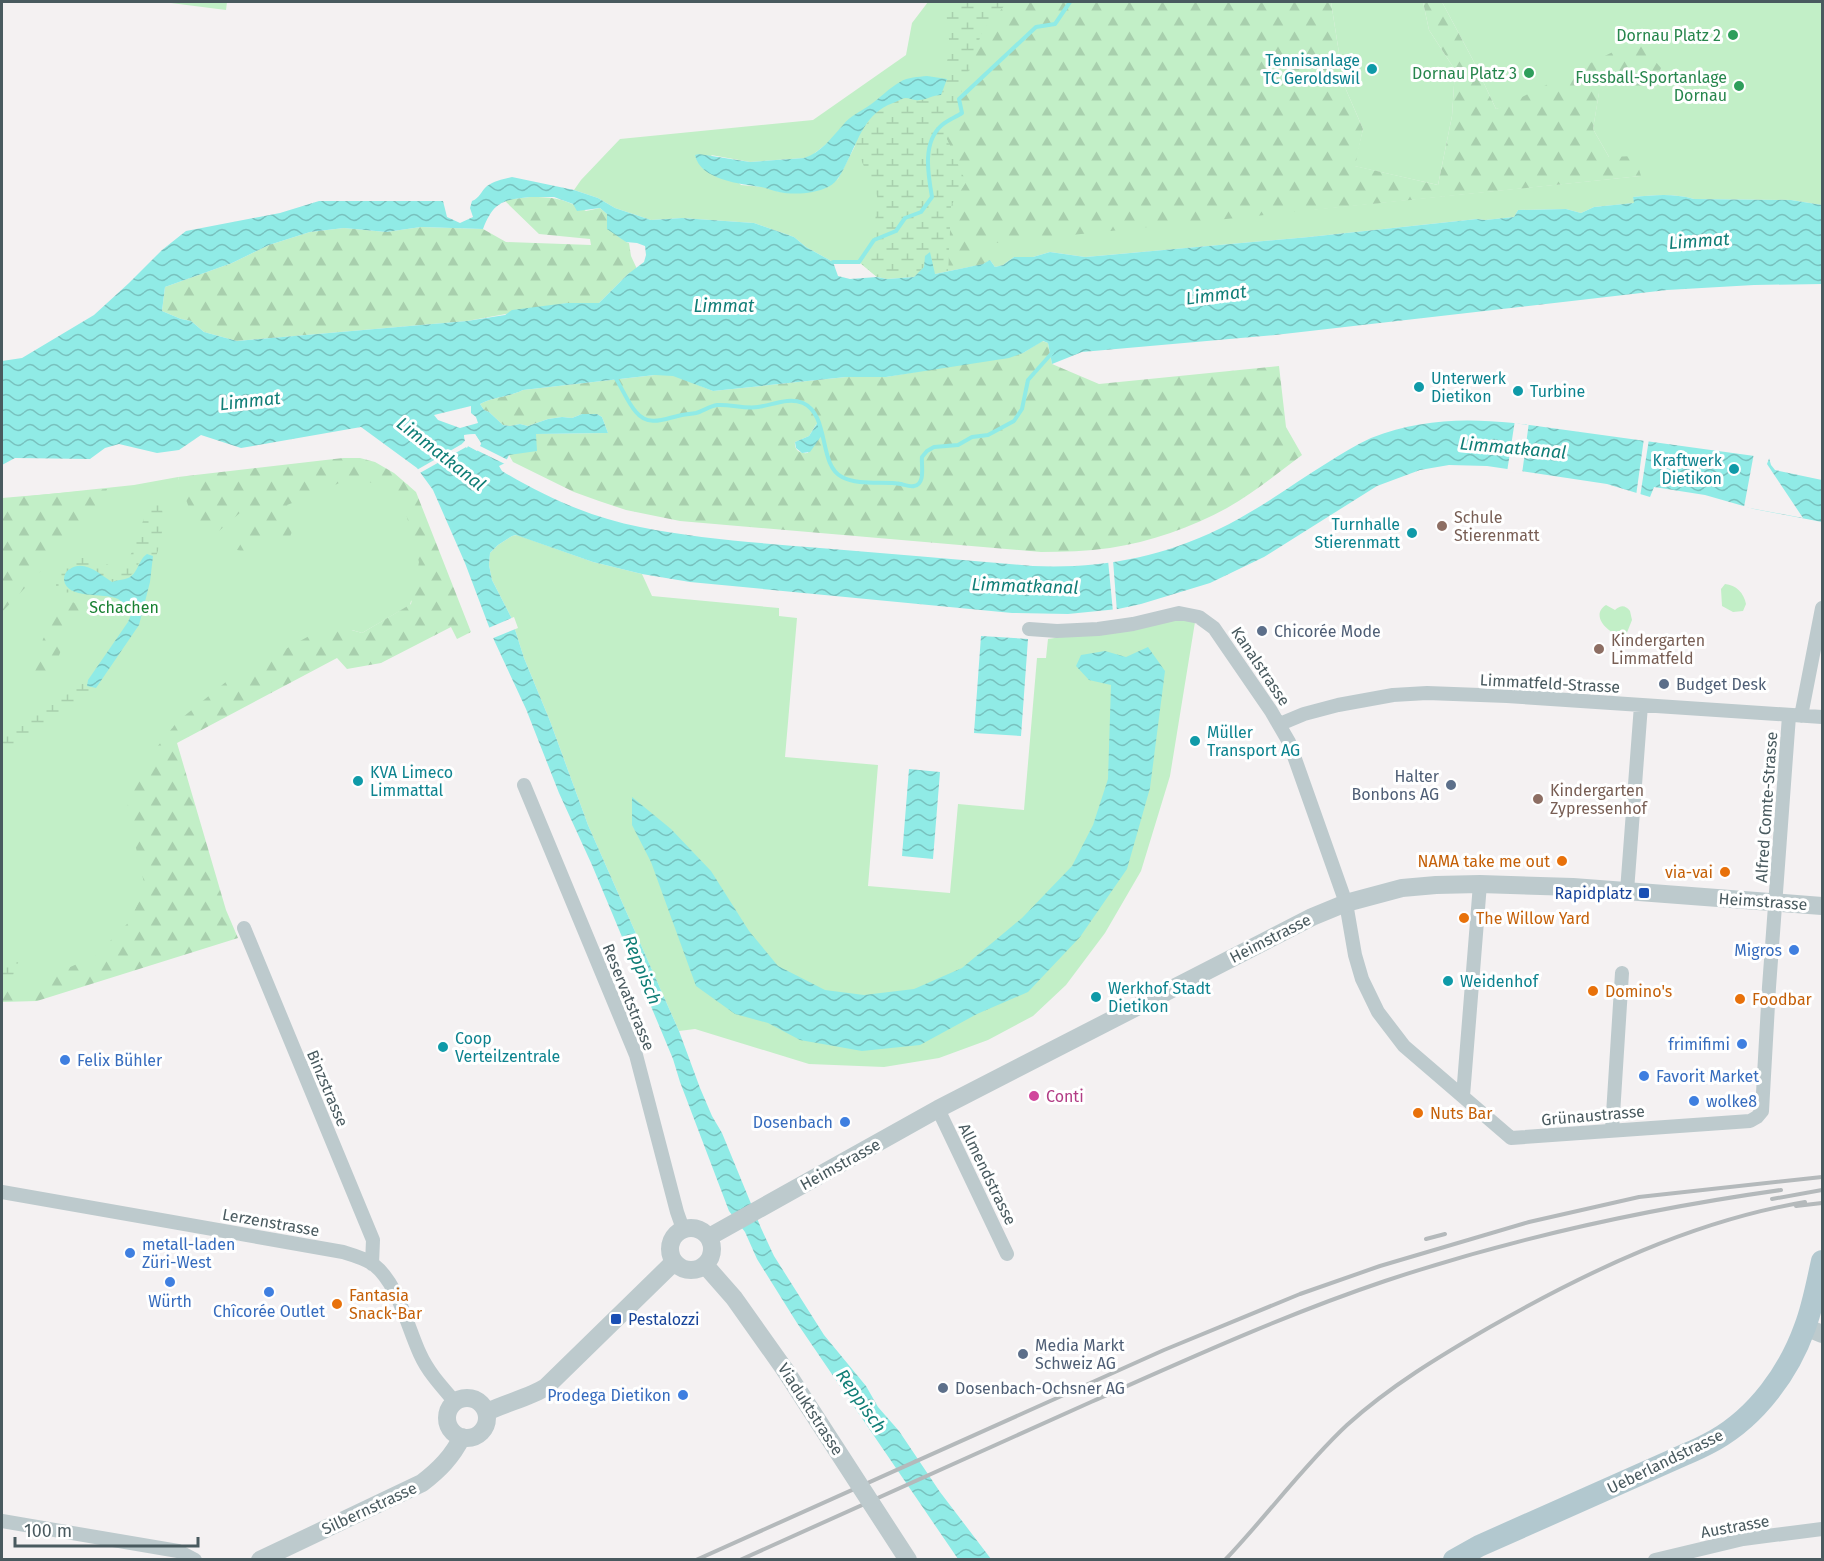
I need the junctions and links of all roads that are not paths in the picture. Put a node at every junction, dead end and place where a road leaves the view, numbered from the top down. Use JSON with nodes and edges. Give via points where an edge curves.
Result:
{"nodes":[{"id":1,"x":1822,"y":608,"type":"edge"},
{"id":2,"x":1029,"y":629,"type":"dead end"},
{"id":3,"x":1641,"y":705,"type":"junction"},
{"id":4,"x":1795,"y":716,"type":"junction"},
{"id":5,"x":1822,"y":717,"type":"edge"},
{"id":6,"x":1280,"y":724,"type":"junction"},
{"id":7,"x":524,"y":785,"type":"dead end"},
{"id":8,"x":1480,"y":884,"type":"junction"},
{"id":9,"x":1627,"y":891,"type":"junction"},
{"id":10,"x":1776,"y":902,"type":"junction"},
{"id":11,"x":1346,"y":903,"type":"junction"},
{"id":12,"x":1822,"y":906,"type":"edge"},
{"id":13,"x":244,"y":928,"type":"dead end"},
{"id":14,"x":1622,"y":973,"type":"dead end"},
{"id":15,"x":1463,"y":1096,"type":"junction"},
{"id":16,"x":938,"y":1109,"type":"junction"},
{"id":17,"x":1612,"y":1130,"type":"junction"},
{"id":18,"x":2,"y":1191,"type":"edge"},
{"id":19,"x":683,"y":1229,"type":"junction"},
{"id":20,"x":717,"y":1232,"type":"junction"},
{"id":21,"x":1007,"y":1254,"type":"dead end"},
{"id":22,"x":1822,"y":1261,"type":"edge"},
{"id":23,"x":674,"y":1262,"type":"junction"},
{"id":24,"x":372,"y":1264,"type":"junction"},
{"id":25,"x":705,"y":1265,"type":"junction"},
{"id":26,"x":1814,"y":1331,"type":"edge"},
{"id":27,"x":455,"y":1402,"type":"junction"},
{"id":28,"x":487,"y":1412,"type":"junction"},
{"id":29,"x":462,"y":1437,"type":"junction"},
{"id":30,"x":2,"y":1521,"type":"edge"},
{"id":31,"x":1822,"y":1529,"type":"edge"},
{"id":32,"x":195,"y":1560,"type":"edge"},
{"id":33,"x":260,"y":1560,"type":"edge"},
{"id":34,"x":908,"y":1560,"type":"edge"},
{"id":35,"x":1454,"y":1560,"type":"edge"},
{"id":36,"x":1655,"y":1560,"type":"edge"}],
"edges":[{"from":1,"to":4,"type":"street","name":"Alfred Comte-Strasse"},
{"from":2,"to":6,"type":"street","name":"Kanalstrasse","via":[[1098,629],[1179,614],[1199,617],[1219,633]]},
{"from":3,"to":4,"type":"street","name":"Limmatfeld-Strasse"},
{"from":3,"to":6,"type":"street","name":"Limmatfeld-Strasse","via":[[1414,693],[1338,705]]},
{"from":3,"to":9,"type":"street"},
{"from":4,"to":5,"type":"street","name":"Limmatfeld-Strasse"},
{"from":4,"to":10,"type":"street","name":"Alfred Comte-Strasse"},
{"from":6,"to":11,"type":"street","name":"Kanalstrasse"},
{"from":7,"to":19,"type":"street","name":"Reservatstrasse","via":[[636,1055]]},
{"from":8,"to":9,"type":"street","name":"Heimstrasse"},
{"from":8,"to":11,"type":"street","name":"Heimstrasse","via":[[1402,888]]},
{"from":8,"to":15,"type":"street"},
{"from":9,"to":10,"type":"street","name":"Heimstrasse"},
{"from":10,"to":12,"type":"street","name":"Heimstrasse"},
{"from":10,"to":17,"type":"street","name":"Grünaustrasse","via":[[1762,1111],[1758,1118]]},
{"from":11,"to":15,"type":"street","name":"Grünaustrasse","via":[[1359,968],[1378,1012],[1404,1046]]},
{"from":11,"to":16,"type":"street","name":"Heimstrasse"},
{"from":13,"to":24,"type":"street","name":"Binzstrasse","via":[[373,1240]]},
{"from":14,"to":17,"type":"street"},
{"from":15,"to":17,"type":"street","name":"Grünaustrasse","via":[[1511,1138]]},
{"from":16,"to":20,"type":"street","name":"Heimstrasse"},
{"from":16,"to":21,"type":"street","name":"Allmendstrasse"},
{"from":18,"to":24,"type":"street","name":"Lerzenstrasse","via":[[343,1252]]},
{"from":19,"to":20,"type":"street"},
{"from":19,"to":23,"type":"street","via":[[676,1233],[670,1247]]},
{"from":20,"to":25,"type":"street","via":[[713,1252]]},
{"from":22,"to":26,"type":"main road","name":"Ueberlandstrasse"},
{"from":23,"to":25,"type":"street","via":[[692,1270]]},
{"from":23,"to":28,"type":"street","via":[[546,1387]]},
{"from":24,"to":27,"type":"street","name":"Lerzenstrasse","via":[[391,1286],[424,1361]]},
{"from":25,"to":34,"type":"street","name":"Viaduktstrasse","bridge":true,"via":[[734,1298],[785,1370]]},
{"from":26,"to":35,"type":"main road","name":"Ueberlandstrasse","via":[[1769,1392],[1744,1419],[1716,1439]]},
{"from":27,"to":28,"type":"street","via":[[476,1400]]},
{"from":27,"to":29,"type":"street","via":[[448,1422],[450,1429]]},
{"from":28,"to":29,"type":"street","via":[[482,1432]]},
{"from":29,"to":33,"type":"street","name":"Silbernstrasse","via":[[449,1460],[422,1484]]},
{"from":30,"to":32,"type":"street","via":[[178,1551]]},
{"from":31,"to":36,"type":"street","name":"Austrasse","via":[[1743,1539]]}]}
